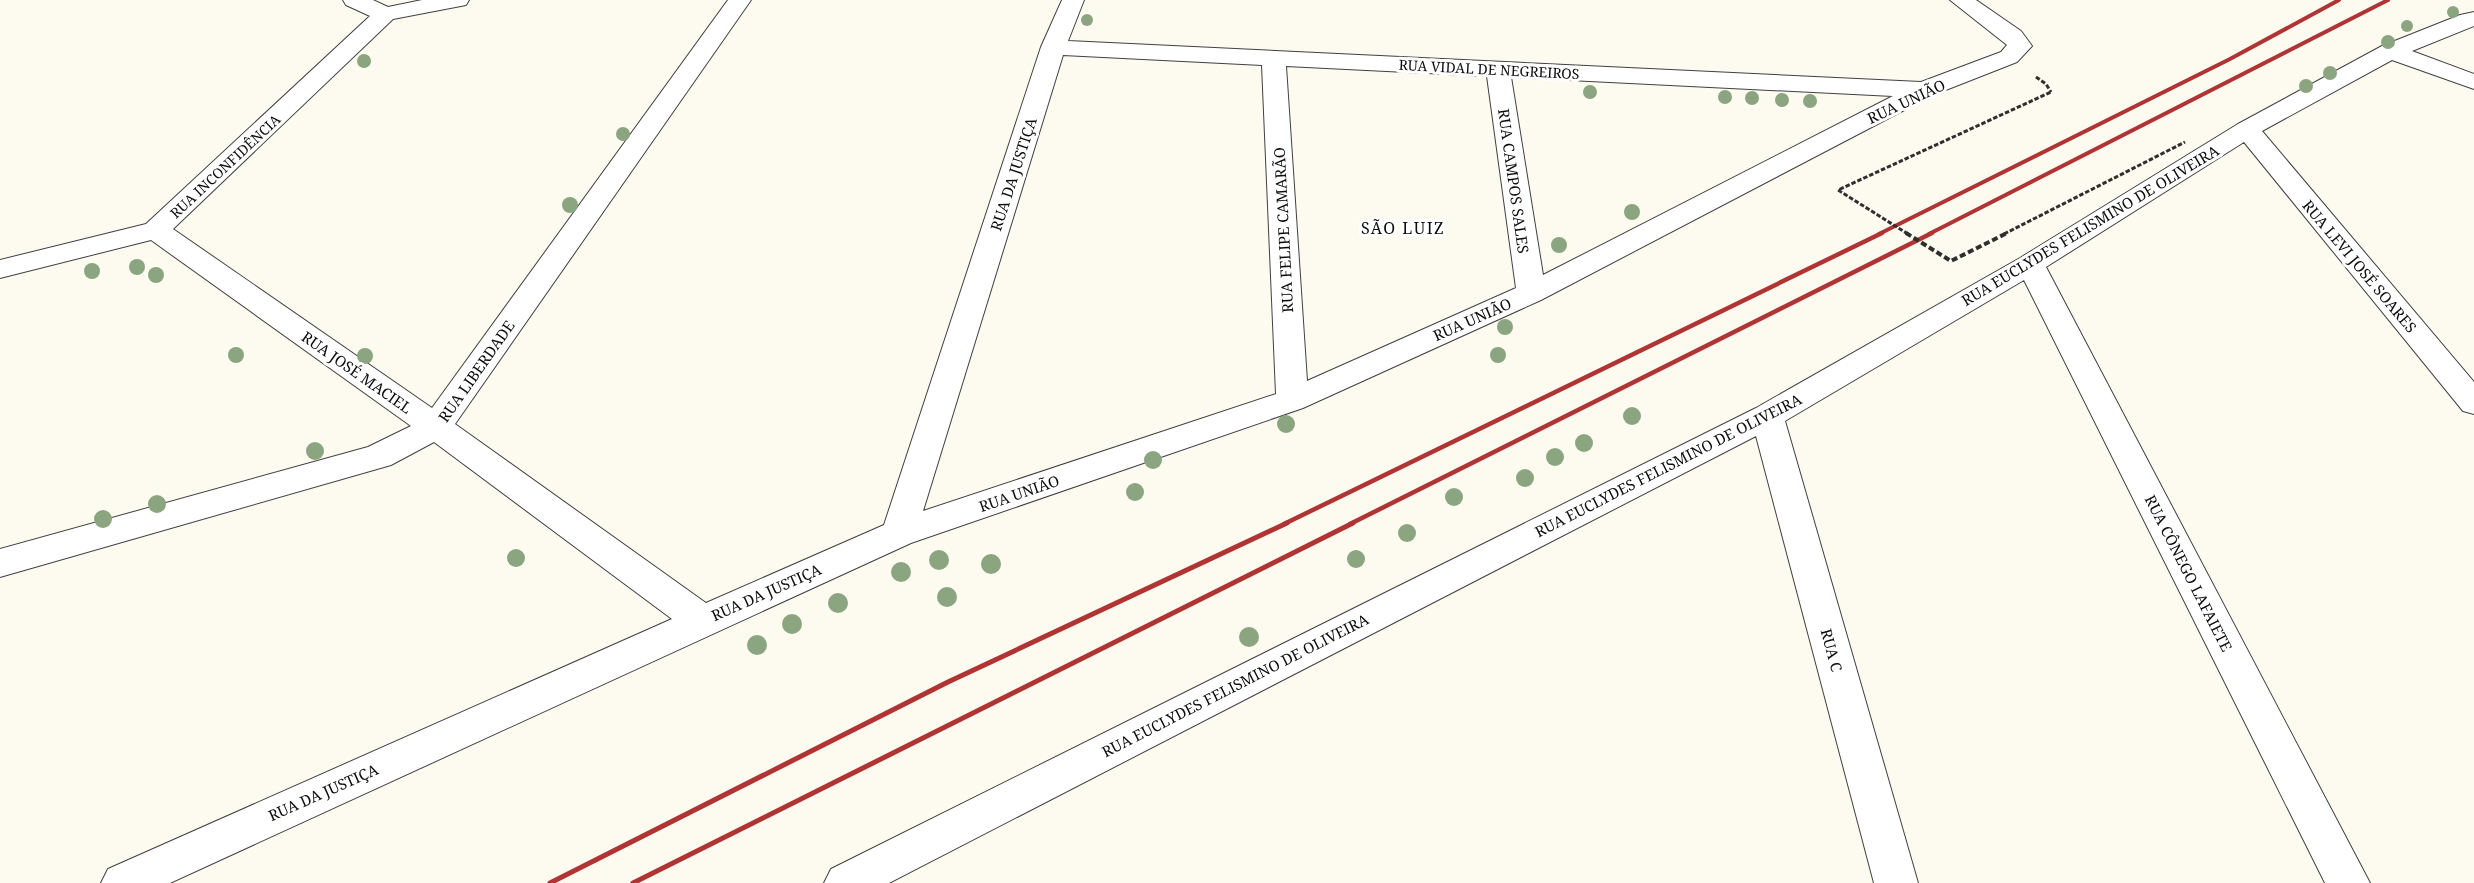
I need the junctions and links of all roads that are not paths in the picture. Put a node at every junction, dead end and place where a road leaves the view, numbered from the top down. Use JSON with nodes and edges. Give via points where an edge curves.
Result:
{"nodes":[{"id":1,"x":354,"y":0,"type":"edge"},
{"id":2,"x":458,"y":0,"type":"edge"},
{"id":3,"x":740,"y":0,"type":"edge"},
{"id":4,"x":1073,"y":0,"type":"edge"},
{"id":5,"x":1961,"y":0,"type":"edge"},
{"id":6,"x":385,"y":14,"type":"junction"},
{"id":7,"x":2474,"y":19,"type":"edge"},
{"id":8,"x":1053,"y":47,"type":"junction"},
{"id":9,"x":2390,"y":51,"type":"junction"},
{"id":10,"x":1274,"y":59,"type":"junction"},
{"id":11,"x":1498,"y":69,"type":"junction"},
{"id":12,"x":2474,"y":82,"type":"edge"},
{"id":13,"x":1924,"y":90,"type":"junction"},
{"id":14,"x":2247,"y":129,"type":"junction"},
{"id":15,"x":156,"y":230,"type":"junction"},
{"id":16,"x":2030,"y":264,"type":"junction"},
{"id":17,"x":0,"y":269,"type":"edge"},
{"id":18,"x":1531,"y":293,"type":"junction"},
{"id":19,"x":1292,"y":400,"type":"junction"},
{"id":20,"x":2474,"y":403,"type":"edge"},
{"id":21,"x":1767,"y":416,"type":"junction"},
{"id":22,"x":436,"y":428,"type":"junction"},
{"id":23,"x":899,"y":533,"type":"junction"},
{"id":24,"x":0,"y":563,"type":"edge"},
{"id":25,"x":703,"y":621,"type":"junction"},
{"id":26,"x":882,"y":873,"type":"edge"},
{"id":27,"x":123,"y":883,"type":"edge"},
{"id":28,"x":846,"y":883,"type":"edge"},
{"id":29,"x":1896,"y":883,"type":"edge"},
{"id":30,"x":2348,"y":883,"type":"edge"}],
"edges":[{"from":1,"to":6,"type":"street"},
{"from":2,"to":6,"type":"street"},
{"from":3,"to":22,"type":"street","name":"RUA LIBERDADE"},
{"from":4,"to":8,"type":"street","name":"RUA DA JUSTIÇA"},
{"from":5,"to":13,"type":"street","name":"RUA UNIÃO","via":[[2013,36],[2020,46],[2009,57]]},
{"from":6,"to":15,"type":"street","name":"RUA INCONFIDÊNCIA"},
{"from":7,"to":9,"type":"street","name":"RUA EUCLYDES FELISMINO DE OLIVEIRA"},
{"from":8,"to":10,"type":"street","name":"RUA VIDAL DE NEGREIROS"},
{"from":8,"to":23,"type":"street","name":"RUA DA JUSTIÇA"},
{"from":9,"to":12,"type":"street"},
{"from":9,"to":14,"type":"street","name":"RUA EUCLYDES FELISMINO DE OLIVEIRA"},
{"from":10,"to":11,"type":"street","name":"RUA VIDAL DE NEGREIROS"},
{"from":10,"to":19,"type":"street","name":"RUA FELIPE CAMARÃO"},
{"from":11,"to":13,"type":"street","name":"RUA VIDAL DE NEGREIROS"},
{"from":11,"to":18,"type":"street","name":"RUA CAMPOS SALES"},
{"from":13,"to":18,"type":"street","name":"RUA UNIÃO"},
{"from":14,"to":16,"type":"street","name":"RUA EUCLYDES FELISMINO DE OLIVEIRA"},
{"from":14,"to":20,"type":"street","name":"RUA LEVI JOSÉ SOARES"},
{"from":15,"to":17,"type":"street","name":"RUA INCONFIDÊNCIA"},
{"from":15,"to":22,"type":"street","name":"RUA JOSÉ MACIEL"},
{"from":16,"to":21,"type":"street","name":"RUA EUCLYDES FELISMINO DE OLIVEIRA"},
{"from":16,"to":30,"type":"street","name":"RUA CÔNEGO LAFAIETE"},
{"from":18,"to":19,"type":"street","name":"RUA UNIÃO"},
{"from":19,"to":23,"type":"street","name":"RUA UNIÃO"},
{"from":21,"to":26,"type":"street","name":"RUA EUCLYDES FELISMINO DE OLIVEIRA"},
{"from":21,"to":29,"type":"street","name":"RUA C"},
{"from":22,"to":24,"type":"street","name":"RUA LIBERDADE","via":[[379,456]]},
{"from":22,"to":25,"type":"street","name":"RUA JOSÉ MACIEL"},
{"from":23,"to":25,"type":"street","name":"RUA DA JUSTIÇA"},
{"from":25,"to":27,"type":"street","name":"RUA DA JUSTIÇA"},
{"from":26,"to":28,"type":"street","name":"RUA EUCLYDES FELISMINO DE OLIVEIRA"}]}
